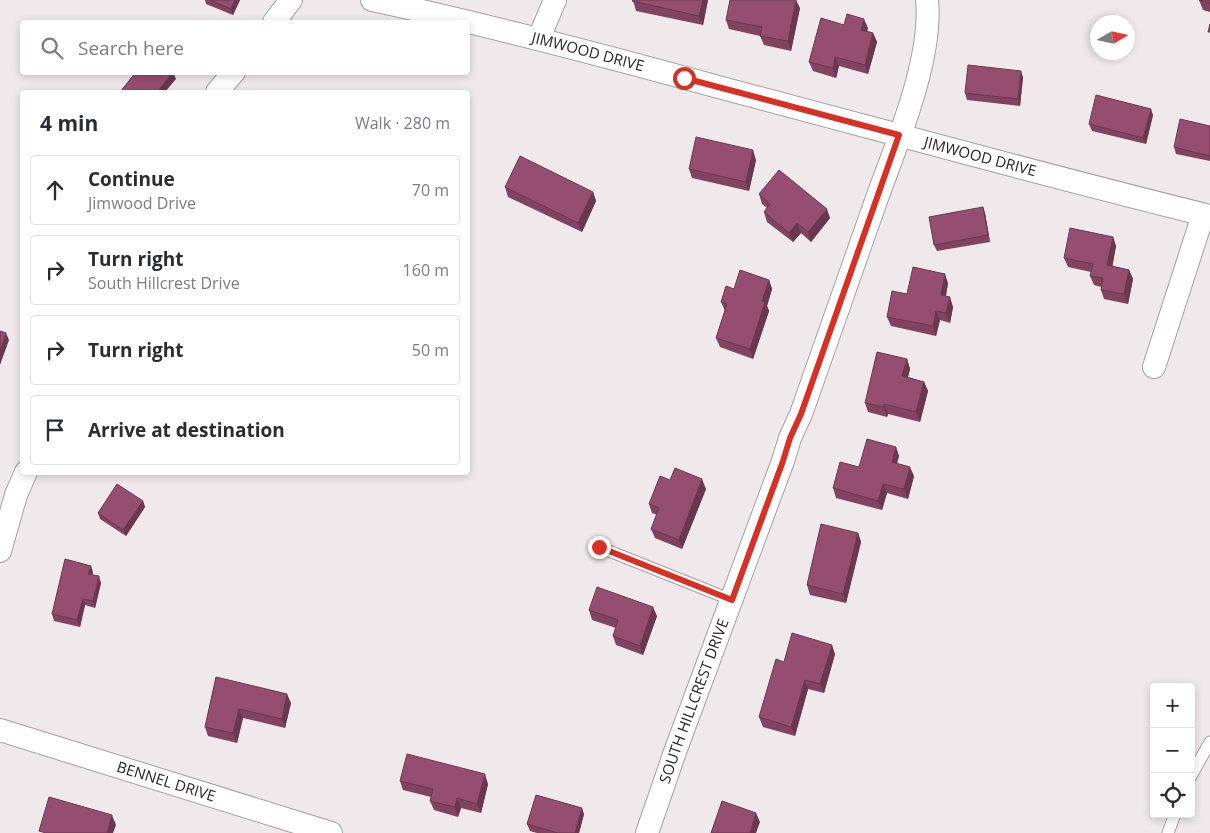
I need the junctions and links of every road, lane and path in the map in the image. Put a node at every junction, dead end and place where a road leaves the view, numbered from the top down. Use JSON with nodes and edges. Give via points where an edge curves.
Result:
{"nodes":[{"id":1,"x":291,"y":0,"type":"edge"},
{"id":2,"x":372,"y":0,"type":"edge"},
{"id":3,"x":555,"y":0,"type":"edge"},
{"id":4,"x":927,"y":0,"type":"edge"},
{"id":5,"x":276,"y":20,"type":"edge"},
{"id":6,"x":462,"y":20,"type":"edge"},
{"id":7,"x":470,"y":22,"type":"edge"},
{"id":8,"x":539,"y":38,"type":"junction"},
{"id":9,"x":231,"y":75,"type":"edge"},
{"id":10,"x":219,"y":90,"type":"edge"},
{"id":11,"x":899,"y":135,"type":"junction"},
{"id":12,"x":1206,"y":215,"type":"edge"},
{"id":13,"x":1154,"y":367,"type":"dead end"},
{"id":14,"x":25,"y":475,"type":"edge"},
{"id":15,"x":599,"y":547,"type":"dead end"},
{"id":16,"x":0,"y":551,"type":"edge"},
{"id":17,"x":732,"y":600,"type":"junction"},
{"id":18,"x":0,"y":730,"type":"edge"},
{"id":19,"x":1210,"y":742,"type":"edge"},
{"id":20,"x":1193,"y":773,"type":"edge"},
{"id":21,"x":1174,"y":818,"type":"edge"},
{"id":22,"x":331,"y":833,"type":"edge"},
{"id":23,"x":647,"y":833,"type":"edge"},
{"id":24,"x":1168,"y":833,"type":"edge"}],
"edges":[{"from":1,"to":5,"type":"street"},
{"from":2,"to":6,"type":"street","name":"JIMWOOD DRIVE"},
{"from":3,"to":8,"type":"street"},
{"from":4,"to":11,"type":"street","name":"SOUTH HILLCREST DRIVE","via":[[926,38],[920,67]]},
{"from":7,"to":8,"type":"street","name":"JIMWOOD DRIVE"},
{"from":8,"to":11,"type":"street","name":"JIMWOOD DRIVE"},
{"from":9,"to":10,"type":"street"},
{"from":11,"to":12,"type":"street","name":"JIMWOOD DRIVE"},
{"from":11,"to":17,"type":"street","name":"SOUTH HILLCREST DRIVE"},
{"from":12,"to":13,"type":"street"},
{"from":14,"to":16,"type":"street"},
{"from":15,"to":17,"type":"lane"},
{"from":17,"to":23,"type":"street","name":"SOUTH HILLCREST DRIVE"},
{"from":18,"to":22,"type":"street","name":"BENNEL DRIVE"},
{"from":19,"to":20,"type":"lane"},
{"from":21,"to":24,"type":"lane"}]}
